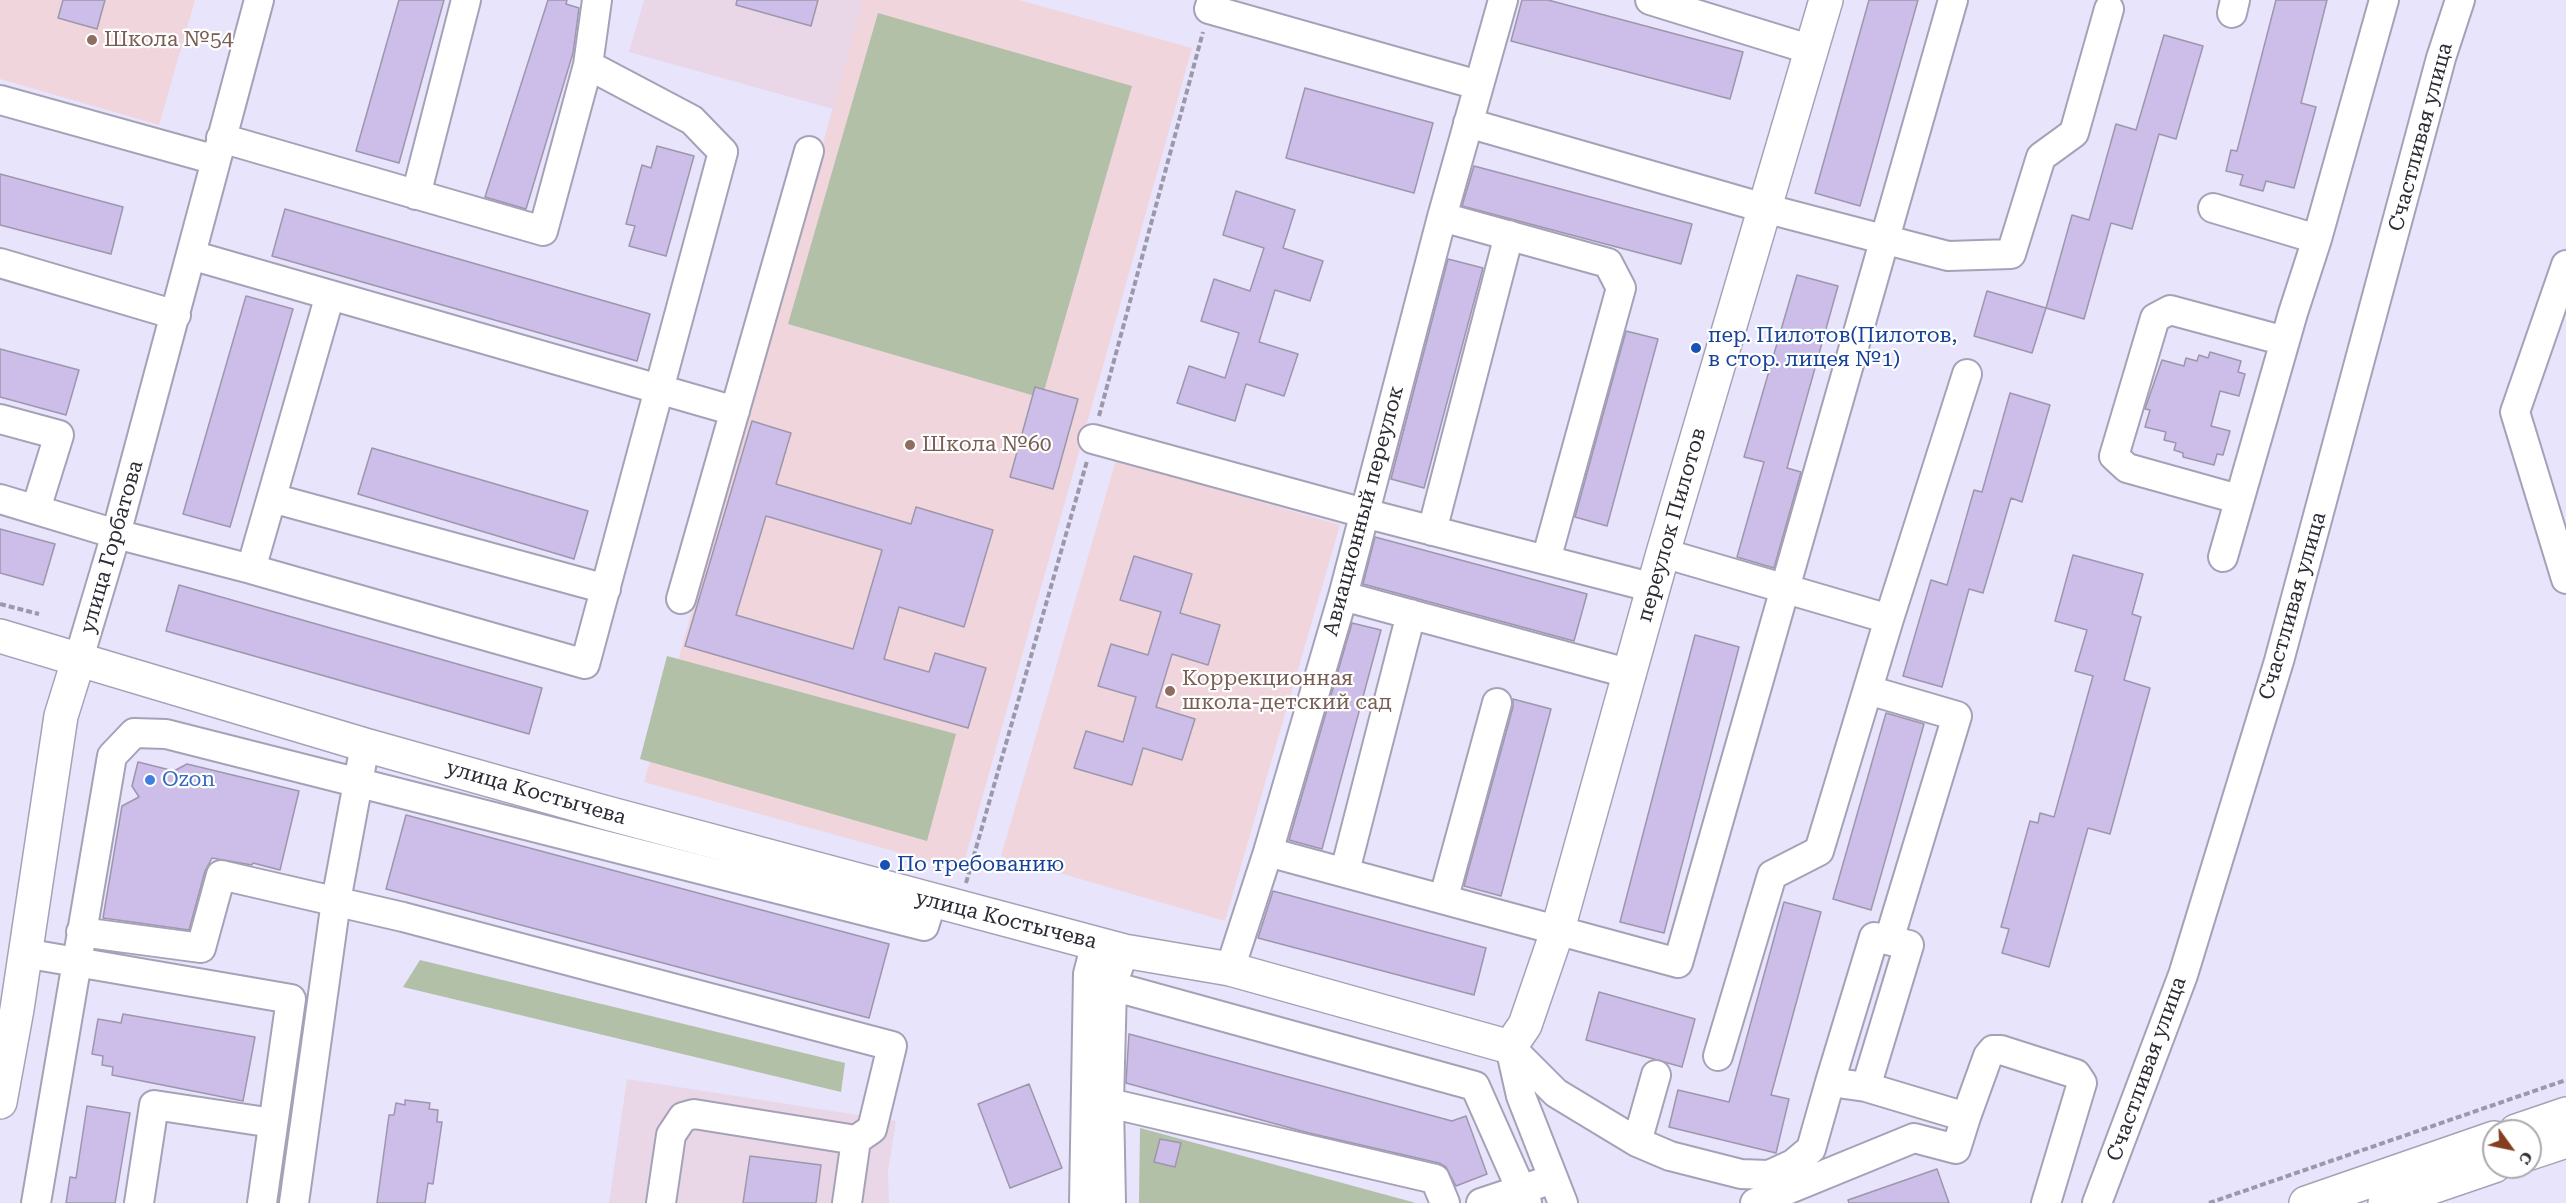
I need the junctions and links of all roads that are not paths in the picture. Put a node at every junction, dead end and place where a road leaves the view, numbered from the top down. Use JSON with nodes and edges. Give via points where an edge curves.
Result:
{"nodes":[{"id":1,"x":260,"y":0,"type":"edge"},
{"id":2,"x":466,"y":0,"type":"edge"},
{"id":3,"x":597,"y":0,"type":"edge"},
{"id":4,"x":1503,"y":0,"type":"edge"},
{"id":5,"x":1650,"y":0,"type":"edge"},
{"id":6,"x":1826,"y":0,"type":"edge"},
{"id":7,"x":1953,"y":0,"type":"edge"},
{"id":8,"x":2384,"y":0,"type":"edge"},
{"id":9,"x":2460,"y":0,"type":"edge"},
{"id":10,"x":1211,"y":4,"type":"edge"},
{"id":11,"x":2109,"y":9,"type":"dead end"},
{"id":12,"x":1812,"y":50,"type":"junction"},
{"id":13,"x":588,"y":65,"type":"junction"},
{"id":14,"x":1478,"y":85,"type":"junction"},
{"id":15,"x":0,"y":100,"type":"edge"},
{"id":16,"x":1468,"y":123,"type":"junction"},
{"id":17,"x":219,"y":149,"type":"junction"},
{"id":18,"x":809,"y":151,"type":"dead end"},
{"id":19,"x":416,"y":195,"type":"junction"},
{"id":20,"x":1764,"y":208,"type":"junction"},
{"id":21,"x":2213,"y":208,"type":"dead end"},
{"id":22,"x":1442,"y":217,"type":"junction"},
{"id":23,"x":1509,"y":235,"type":"junction"},
{"id":24,"x":1886,"y":239,"type":"junction"},
{"id":25,"x":2318,"y":239,"type":"junction"},
{"id":26,"x":191,"y":255,"type":"junction"},
{"id":27,"x":0,"y":262,"type":"edge"},
{"id":28,"x":2566,"y":265,"type":"edge"},
{"id":29,"x":330,"y":296,"type":"junction"},
{"id":30,"x":176,"y":315,"type":"junction"},
{"id":31,"x":2285,"y":341,"type":"junction"},
{"id":32,"x":1967,"y":374,"type":"dead end"},
{"id":33,"x":659,"y":391,"type":"junction"},
{"id":34,"x":735,"y":411,"type":"junction"},
{"id":35,"x":0,"y":419,"type":"edge"},
{"id":36,"x":1093,"y":439,"type":"dead end"},
{"id":37,"x":272,"y":498,"type":"junction"},
{"id":38,"x":0,"y":499,"type":"edge"},
{"id":39,"x":2238,"y":499,"type":"junction"},
{"id":40,"x":36,"y":509,"type":"junction"},
{"id":41,"x":1364,"y":513,"type":"junction"},
{"id":42,"x":1432,"y":531,"type":"junction"},
{"id":43,"x":116,"y":534,"type":"junction"},
{"id":44,"x":1663,"y":553,"type":"junction"},
{"id":45,"x":2223,"y":557,"type":"dead end"},
{"id":46,"x":1546,"y":560,"type":"junction"},
{"id":47,"x":251,"y":569,"type":"junction"},
{"id":48,"x":2566,"y":579,"type":"edge"},
{"id":49,"x":1654,"y":588,"type":"junction"},
{"id":50,"x":1785,"y":588,"type":"junction"},
{"id":51,"x":606,"y":589,"type":"junction"},
{"id":52,"x":1342,"y":596,"type":"junction"},
{"id":53,"x":681,"y":599,"type":"dead end"},
{"id":54,"x":1411,"y":614,"type":"junction"},
{"id":55,"x":1888,"y":619,"type":"junction"},
{"id":56,"x":0,"y":636,"type":"edge"},
{"id":57,"x":79,"y":658,"type":"junction"},
{"id":58,"x":1631,"y":674,"type":"junction"},
{"id":59,"x":1868,"y":690,"type":"junction"},
{"id":60,"x":1497,"y":704,"type":"dead end"},
{"id":61,"x":365,"y":745,"type":"junction"},
{"id":62,"x":357,"y":782,"type":"junction"},
{"id":63,"x":1268,"y":852,"type":"junction"},
{"id":64,"x":1345,"y":871,"type":"junction"},
{"id":65,"x":1444,"y":897,"type":"junction"},
{"id":66,"x":336,"y":901,"type":"junction"},
{"id":67,"x":932,"y":901,"type":"junction"},
{"id":68,"x":1558,"y":929,"type":"junction"},
{"id":69,"x":81,"y":932,"type":"junction"},
{"id":70,"x":1889,"y":940,"type":"junction"},
{"id":71,"x":1110,"y":947,"type":"junction"},
{"id":72,"x":24,"y":953,"type":"junction"},
{"id":73,"x":76,"y":963,"type":"junction"},
{"id":74,"x":1230,"y":969,"type":"junction"},
{"id":75,"x":1112,"y":986,"type":"junction"},
{"id":76,"x":9,"y":1007,"type":"edge"},
{"id":77,"x":1510,"y":1047,"type":"junction"},
{"id":78,"x":1718,"y":1056,"type":"dead end"},
{"id":79,"x":1656,"y":1075,"type":"dead end"},
{"id":80,"x":1830,"y":1082,"type":"junction"},
{"id":81,"x":1866,"y":1087,"type":"junction"},
{"id":82,"x":0,"y":1102,"type":"edge"},
{"id":83,"x":1109,"y":1103,"type":"junction"},
{"id":84,"x":2566,"y":1114,"type":"edge"},
{"id":85,"x":1966,"y":1117,"type":"junction"},
{"id":86,"x":2542,"y":1122,"type":"edge"},
{"id":87,"x":273,"y":1123,"type":"junction"},
{"id":88,"x":856,"y":1140,"type":"junction"},
{"id":89,"x":2566,"y":1141,"type":"edge"},
{"id":90,"x":1637,"y":1142,"type":"junction"},
{"id":91,"x":2482,"y":1142,"type":"edge"},
{"id":92,"x":2542,"y":1150,"type":"edge"},
{"id":93,"x":2482,"y":1170,"type":"edge"},
{"id":94,"x":1559,"y":1191,"type":"edge"},
{"id":95,"x":1524,"y":1195,"type":"edge"},
{"id":96,"x":36,"y":1203,"type":"edge"},
{"id":97,"x":139,"y":1203,"type":"edge"},
{"id":98,"x":262,"y":1203,"type":"edge"},
{"id":99,"x":294,"y":1203,"type":"edge"},
{"id":100,"x":661,"y":1203,"type":"edge"},
{"id":101,"x":847,"y":1203,"type":"edge"},
{"id":102,"x":1084,"y":1203,"type":"edge"},
{"id":103,"x":1111,"y":1203,"type":"edge"},
{"id":104,"x":1445,"y":1203,"type":"edge"},
{"id":105,"x":1481,"y":1203,"type":"edge"},
{"id":106,"x":1755,"y":1203,"type":"edge"},
{"id":107,"x":2046,"y":1203,"type":"edge"},
{"id":108,"x":2097,"y":1203,"type":"edge"},
{"id":109,"x":2306,"y":1203,"type":"edge"},
{"id":110,"x":2385,"y":1203,"type":"edge"}],
"edges":[{"from":1,"to":17,"type":"street","name":"улица Горбатова"},
{"from":2,"to":19,"type":"street"},
{"from":3,"to":13,"type":"street"},
{"from":4,"to":14,"type":"street","name":"Авиационный переулок"},
{"from":5,"to":12,"type":"street"},
{"from":6,"to":12,"type":"main road","name":"переулок Пилотов"},
{"from":7,"to":24,"type":"street"},
{"from":8,"to":25,"type":"street"},
{"from":9,"to":108,"type":"street","name":"Счастливая улица","via":[[2441,58],[2279,661],[2183,975]]},
{"from":10,"to":14,"type":"street"},
{"from":11,"to":24,"type":"street","via":[[2074,133],[2041,157],[2011,254],[1948,256]]},
{"from":12,"to":20,"type":"main road","name":"переулок Пилотов"},
{"from":13,"to":19,"type":"street","via":[[543,231]]},
{"from":13,"to":33,"type":"street","via":[[692,120],[723,152]]},
{"from":14,"to":16,"type":"street","name":"Авиационный переулок"},
{"from":15,"to":17,"type":"street"},
{"from":16,"to":20,"type":"street"},
{"from":16,"to":22,"type":"street","name":"Авиационный переулок"},
{"from":17,"to":19,"type":"street"},
{"from":17,"to":26,"type":"street","name":"улица Горбатова"},
{"from":18,"to":34,"type":"street"},
{"from":20,"to":24,"type":"street"},
{"from":20,"to":44,"type":"main road","name":"переулок Пилотов"},
{"from":21,"to":25,"type":"street"},
{"from":22,"to":23,"type":"street"},
{"from":22,"to":41,"type":"street","name":"Авиационный переулок"},
{"from":23,"to":42,"type":"street"},
{"from":23,"to":46,"type":"street","via":[[1608,263],[1621,288]]},
{"from":24,"to":50,"type":"street"},
{"from":25,"to":31,"type":"street"},
{"from":26,"to":29,"type":"street"},
{"from":26,"to":30,"type":"street","name":"улица Горбатова"},
{"from":27,"to":30,"type":"street"},
{"from":28,"to":48,"type":"street","via":[[2515,412]]},
{"from":29,"to":33,"type":"street"},
{"from":29,"to":37,"type":"street"},
{"from":30,"to":43,"type":"street","name":"улица Горбатова"},
{"from":31,"to":39,"type":"street"},
{"from":31,"to":39,"type":"street","via":[[2170,310],[2155,318],[2148,341],[2114,456],[2127,468]]},
{"from":32,"to":55,"type":"street"},
{"from":33,"to":34,"type":"street"},
{"from":33,"to":51,"type":"street"},
{"from":34,"to":53,"type":"street"},
{"from":35,"to":40,"type":"street","via":[[59,435]]},
{"from":36,"to":41,"type":"street"},
{"from":37,"to":47,"type":"street"},
{"from":37,"to":51,"type":"street"},
{"from":38,"to":40,"type":"street"},
{"from":39,"to":45,"type":"street"},
{"from":40,"to":43,"type":"street"},
{"from":41,"to":42,"type":"street"},
{"from":41,"to":52,"type":"street","name":"Авиационный переулок"},
{"from":42,"to":46,"type":"street"},
{"from":43,"to":47,"type":"street"},
{"from":43,"to":57,"type":"street","name":"улица Горбатова"},
{"from":44,"to":49,"type":"main road","name":"переулок Пилотов"},
{"from":44,"to":50,"type":"street"},
{"from":46,"to":49,"type":"street"},
{"from":47,"to":51,"type":"street","via":[[585,664]]},
{"from":49,"to":58,"type":"main road","name":"переулок Пилотов"},
{"from":50,"to":55,"type":"street"},
{"from":50,"to":68,"type":"street","via":[[1678,963]]},
{"from":52,"to":54,"type":"street"},
{"from":52,"to":63,"type":"street","name":"Авиационный переулок"},
{"from":54,"to":58,"type":"street"},
{"from":54,"to":64,"type":"street"},
{"from":55,"to":59,"type":"street"},
{"from":56,"to":57,"type":"main road","name":"улица Костычева"},
{"from":57,"to":61,"type":"main road","name":"улица Костычева"},
{"from":57,"to":72,"type":"main road","name":"улица Горбатова","via":[[61,716]]},
{"from":58,"to":68,"type":"main road","name":"переулок Пилотов"},
{"from":59,"to":70,"type":"street","via":[[1957,716]]},
{"from":59,"to":78,"type":"street","via":[[1819,851],[1772,875]]},
{"from":60,"to":65,"type":"street"},
{"from":61,"to":62,"type":"street"},
{"from":61,"to":67,"type":"main road","name":"улица Костычева"},
{"from":62,"to":66,"type":"street"},
{"from":62,"to":67,"type":"street","via":[[924,926]]},
{"from":62,"to":69,"type":"street","via":[[166,734],[134,733],[112,756]]},
{"from":63,"to":64,"type":"street"},
{"from":63,"to":74,"type":"street","name":"Авиационный переулок"},
{"from":64,"to":65,"type":"street"},
{"from":65,"to":68,"type":"street"},
{"from":66,"to":69,"type":"street","via":[[221,875],[201,948]]},
{"from":66,"to":88,"type":"street","via":[[904,1050],[872,1129]]},
{"from":66,"to":99,"type":"street"},
{"from":67,"to":71,"type":"main road","name":"улица Костычева"},
{"from":68,"to":77,"type":"main road","name":"переулок Пилотов","via":[[1525,1025]]},
{"from":69,"to":73,"type":"street"},
{"from":70,"to":80,"type":"street","name":"улица Костычева","via":[[1874,937]]},
{"from":70,"to":81,"type":"street","via":[[1909,945]]},
{"from":71,"to":74,"type":"main road","name":"улица Костычева"},
{"from":71,"to":75,"type":"street"},
{"from":71,"to":102,"type":"street","via":[[1088,974]]},
{"from":72,"to":73,"type":"street"},
{"from":72,"to":76,"type":"main road","name":"улица Горбатова"},
{"from":73,"to":87,"type":"street","via":[[291,999]]},
{"from":73,"to":96,"type":"street"},
{"from":74,"to":77,"type":"main road","name":"улица Костычева"},
{"from":75,"to":83,"type":"street"},
{"from":75,"to":95,"type":"street","via":[[1475,1086]]},
{"from":76,"to":82,"type":"main road","name":"улица Горбатова"},
{"from":77,"to":90,"type":"street","name":"улица Костычева","via":[[1556,1093]]},
{"from":77,"to":94,"type":"street","via":[[1521,1096]]},
{"from":79,"to":90,"type":"street"},
{"from":80,"to":81,"type":"street"},
{"from":80,"to":90,"type":"street","name":"улица Костычева","via":[[1811,1149],[1793,1164],[1769,1175],[1741,1174]]},
{"from":81,"to":85,"type":"street"},
{"from":83,"to":103,"type":"street"},
{"from":83,"to":104,"type":"street","via":[[1435,1179]]},
{"from":84,"to":86,"type":"main road"},
{"from":85,"to":106,"type":"street","via":[[1956,1149],[1914,1138]]},
{"from":85,"to":107,"type":"street","via":[[1993,1050],[2081,1078]]},
{"from":87,"to":97,"type":"street","via":[[154,1105]]},
{"from":87,"to":98,"type":"street"},
{"from":88,"to":100,"type":"street","via":[[694,1114],[683,1117],[671,1135]]},
{"from":88,"to":101,"type":"street"},
{"from":89,"to":92,"type":"main road"},
{"from":91,"to":109,"type":"main road"},
{"from":93,"to":110,"type":"main road"},
{"from":94,"to":95,"type":"street"},
{"from":95,"to":105,"type":"street"}]}
